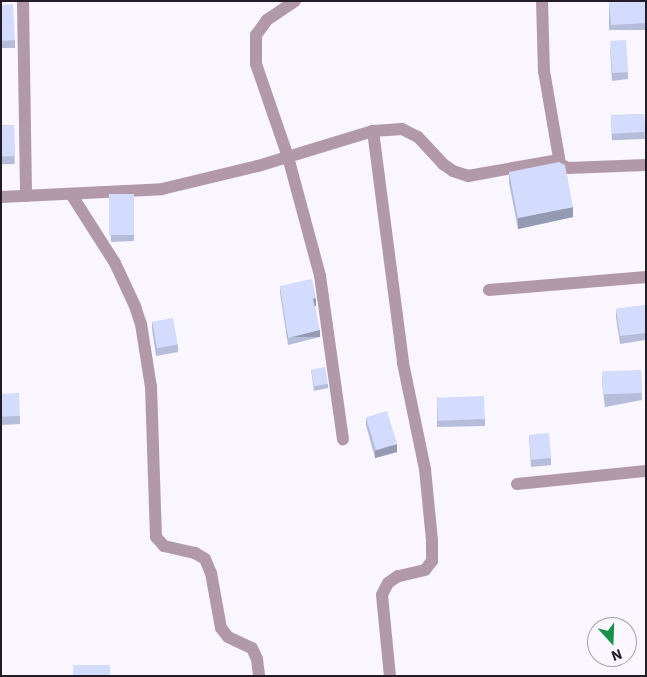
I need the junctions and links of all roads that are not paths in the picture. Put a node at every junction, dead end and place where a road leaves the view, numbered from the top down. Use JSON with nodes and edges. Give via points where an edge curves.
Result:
{"nodes":[{"id":1,"x":23,"y":1,"type":"edge"},
{"id":2,"x":296,"y":1,"type":"edge"},
{"id":3,"x":542,"y":1,"type":"edge"},
{"id":4,"x":278,"y":7,"type":"edge"},
{"id":5,"x":373,"y":131,"type":"junction"},
{"id":6,"x":288,"y":157,"type":"junction"},
{"id":7,"x":558,"y":160,"type":"junction"},
{"id":8,"x":646,"y":165,"type":"edge"},
{"id":9,"x":71,"y":194,"type":"junction"},
{"id":10,"x":26,"y":196,"type":"junction"},
{"id":11,"x":1,"y":197,"type":"edge"},
{"id":12,"x":646,"y":277,"type":"edge"},
{"id":13,"x":489,"y":290,"type":"dead end"},
{"id":14,"x":343,"y":439,"type":"dead end"},
{"id":15,"x":646,"y":471,"type":"edge"},
{"id":16,"x":517,"y":484,"type":"dead end"},
{"id":17,"x":259,"y":676,"type":"edge"},
{"id":18,"x":390,"y":676,"type":"edge"}],
"edges":[{"from":1,"to":10,"type":"street"},
{"from":2,"to":4,"type":"street"},
{"from":3,"to":7,"type":"street","via":[[544,71]]},
{"from":4,"to":6,"type":"street","via":[[256,35],[256,64]]},
{"from":5,"to":6,"type":"street"},
{"from":5,"to":7,"type":"street","via":[[402,129],[418,137],[452,171],[468,176]]},
{"from":5,"to":18,"type":"street","via":[[403,363],[425,469],[432,541],[432,561],[424,570],[398,576],[388,583],[382,594]]},
{"from":6,"to":9,"type":"street","via":[[162,189]]},
{"from":6,"to":14,"type":"street","via":[[320,276]]},
{"from":7,"to":8,"type":"street","via":[[568,168]]},
{"from":9,"to":10,"type":"street"},
{"from":9,"to":17,"type":"street","via":[[115,263],[141,324],[150,387],[156,537],[164,546],[205,558],[211,573],[221,628],[228,637],[252,648]]},
{"from":10,"to":11,"type":"street"},
{"from":12,"to":13,"type":"street"},
{"from":15,"to":16,"type":"street"}]}
